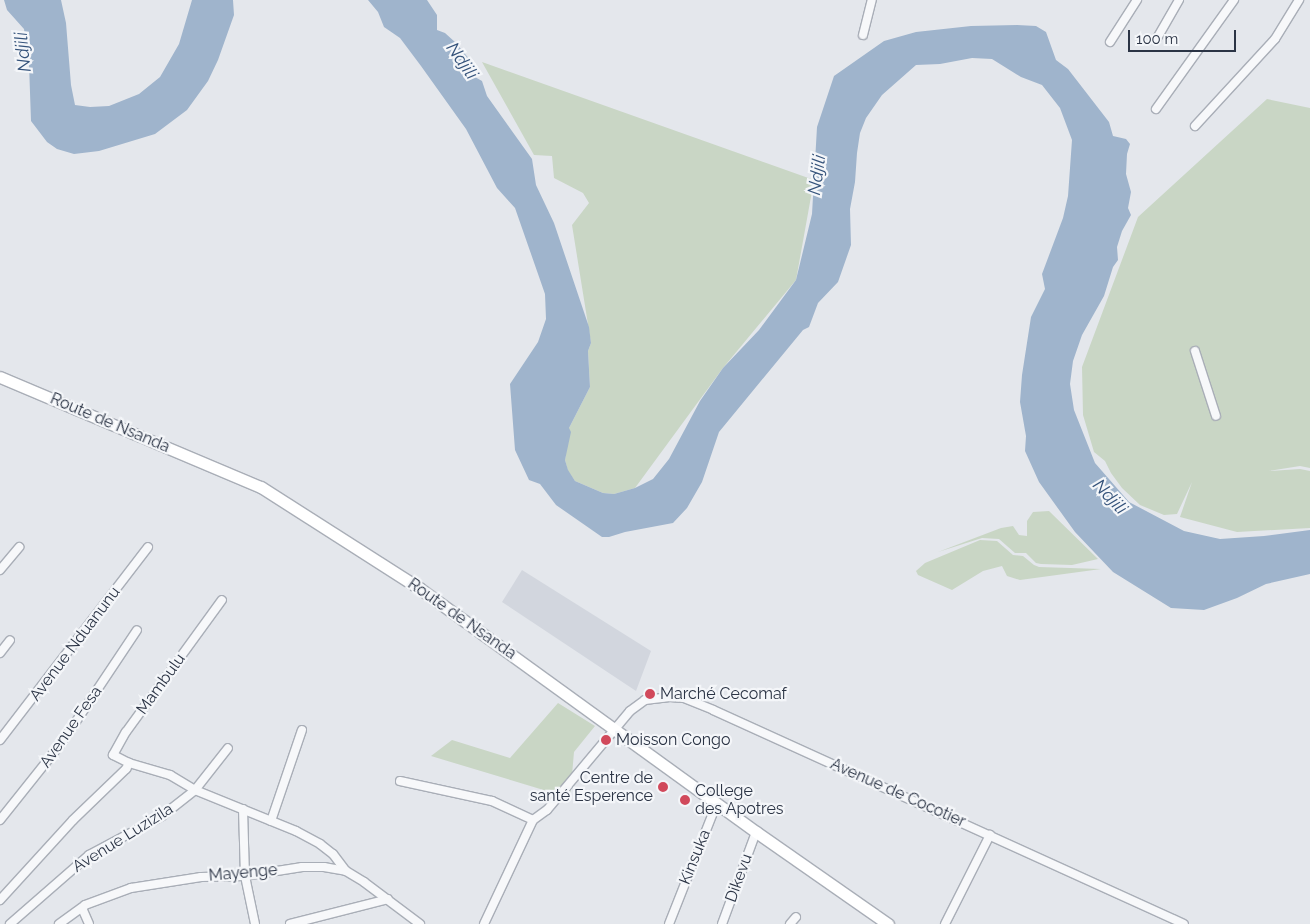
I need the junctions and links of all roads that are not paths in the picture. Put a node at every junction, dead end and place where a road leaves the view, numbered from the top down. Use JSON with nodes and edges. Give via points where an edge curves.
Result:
{"nodes":[{"id":1,"x":872,"y":0,"type":"edge"},
{"id":2,"x":1137,"y":0,"type":"edge"},
{"id":3,"x":1179,"y":0,"type":"edge"},
{"id":4,"x":1234,"y":0,"type":"edge"},
{"id":5,"x":1299,"y":0,"type":"edge"},
{"id":6,"x":863,"y":35,"type":"dead end"},
{"id":7,"x":1156,"y":40,"type":"dead end"},
{"id":8,"x":1110,"y":42,"type":"dead end"},
{"id":9,"x":1156,"y":109,"type":"dead end"},
{"id":10,"x":1195,"y":126,"type":"dead end"},
{"id":11,"x":1195,"y":351,"type":"dead end"},
{"id":12,"x":0,"y":377,"type":"edge"},
{"id":13,"x":1216,"y":416,"type":"dead end"},
{"id":14,"x":19,"y":547,"type":"dead end"},
{"id":15,"x":148,"y":547,"type":"dead end"},
{"id":16,"x":0,"y":570,"type":"edge"},
{"id":17,"x":222,"y":600,"type":"dead end"},
{"id":18,"x":137,"y":630,"type":"dead end"},
{"id":19,"x":10,"y":640,"type":"dead end"},
{"id":20,"x":0,"y":653,"type":"edge"},
{"id":21,"x":616,"y":728,"type":"junction"},
{"id":22,"x":302,"y":730,"type":"dead end"},
{"id":23,"x":0,"y":740,"type":"edge"},
{"id":24,"x":228,"y":748,"type":"dead end"},
{"id":25,"x":130,"y":763,"type":"junction"},
{"id":26,"x":400,"y":781,"type":"dead end"},
{"id":27,"x":195,"y":790,"type":"junction"},
{"id":28,"x":717,"y":803,"type":"junction"},
{"id":29,"x":243,"y":808,"type":"junction"},
{"id":30,"x":0,"y":820,"type":"edge"},
{"id":31,"x":532,"y":820,"type":"junction"},
{"id":32,"x":271,"y":821,"type":"junction"},
{"id":33,"x":756,"y":832,"type":"junction"},
{"id":34,"x":990,"y":835,"type":"junction"},
{"id":35,"x":346,"y":871,"type":"junction"},
{"id":36,"x":245,"y":876,"type":"junction"},
{"id":37,"x":388,"y":899,"type":"junction"},
{"id":38,"x":0,"y":900,"type":"edge"},
{"id":39,"x":82,"y":908,"type":"junction"},
{"id":40,"x":796,"y":917,"type":"dead end"},
{"id":41,"x":10,"y":924,"type":"edge"},
{"id":42,"x":58,"y":924,"type":"edge"},
{"id":43,"x":89,"y":924,"type":"edge"},
{"id":44,"x":255,"y":924,"type":"edge"},
{"id":45,"x":290,"y":924,"type":"edge"},
{"id":46,"x":420,"y":924,"type":"edge"},
{"id":47,"x":484,"y":924,"type":"edge"},
{"id":48,"x":669,"y":924,"type":"edge"},
{"id":49,"x":722,"y":924,"type":"edge"},
{"id":50,"x":790,"y":924,"type":"edge"},
{"id":51,"x":888,"y":924,"type":"edge"},
{"id":52,"x":945,"y":924,"type":"edge"},
{"id":53,"x":1182,"y":924,"type":"edge"}],
"edges":[{"from":1,"to":6,"type":"street"},
{"from":2,"to":8,"type":"street"},
{"from":3,"to":7,"type":"street"},
{"from":4,"to":9,"type":"street"},
{"from":5,"to":10,"type":"street","via":[[1275,39]]},
{"from":11,"to":13,"type":"street"},
{"from":12,"to":21,"type":"street","name":"Route de Nsanda","via":[[261,487],[419,588]]},
{"from":14,"to":16,"type":"street"},
{"from":15,"to":23,"type":"street","name":"Avenue Nduanunu"},
{"from":17,"to":25,"type":"street","name":"Mambulu","via":[[113,755]]},
{"from":18,"to":30,"type":"street","name":"Avenue Fesa","via":[[63,741]]},
{"from":19,"to":20,"type":"street"},
{"from":21,"to":28,"type":"street","name":"Route de Nsanda"},
{"from":21,"to":31,"type":"street","name":"Avenue de Cocotier","via":[[547,810]]},
{"from":21,"to":34,"type":"street","name":"Avenue de Cocotier","via":[[630,711],[645,700],[684,698]]},
{"from":22,"to":32,"type":"street"},
{"from":24,"to":27,"type":"street"},
{"from":25,"to":27,"type":"street","name":"Mambulu","via":[[170,775]]},
{"from":25,"to":38,"type":"street"},
{"from":26,"to":31,"type":"street","via":[[492,801]]},
{"from":27,"to":29,"type":"street"},
{"from":27,"to":41,"type":"street","name":"Avenue Luzizila","via":[[162,816],[90,855]]},
{"from":28,"to":33,"type":"street","name":"Route de Nsanda"},
{"from":28,"to":48,"type":"street","name":"Kinsuka"},
{"from":29,"to":32,"type":"street"},
{"from":29,"to":36,"type":"street"},
{"from":31,"to":47,"type":"street"},
{"from":32,"to":35,"type":"street","via":[[320,844]]},
{"from":33,"to":49,"type":"street","name":"Dikevu"},
{"from":33,"to":51,"type":"street","name":"Route de Nsanda"},
{"from":34,"to":52,"type":"street"},
{"from":34,"to":53,"type":"street","name":"Avenue de Cocotier"},
{"from":35,"to":36,"type":"street","name":"Mayenge","via":[[302,867]]},
{"from":35,"to":37,"type":"street","name":"Mayenge"},
{"from":36,"to":39,"type":"street","name":"Mayenge","via":[[201,877],[146,885]]},
{"from":36,"to":44,"type":"street"},
{"from":37,"to":45,"type":"street"},
{"from":37,"to":46,"type":"street","name":"Mayenge"},
{"from":39,"to":42,"type":"street","name":"Mayenge"},
{"from":39,"to":43,"type":"street"},
{"from":40,"to":50,"type":"street"}]}
